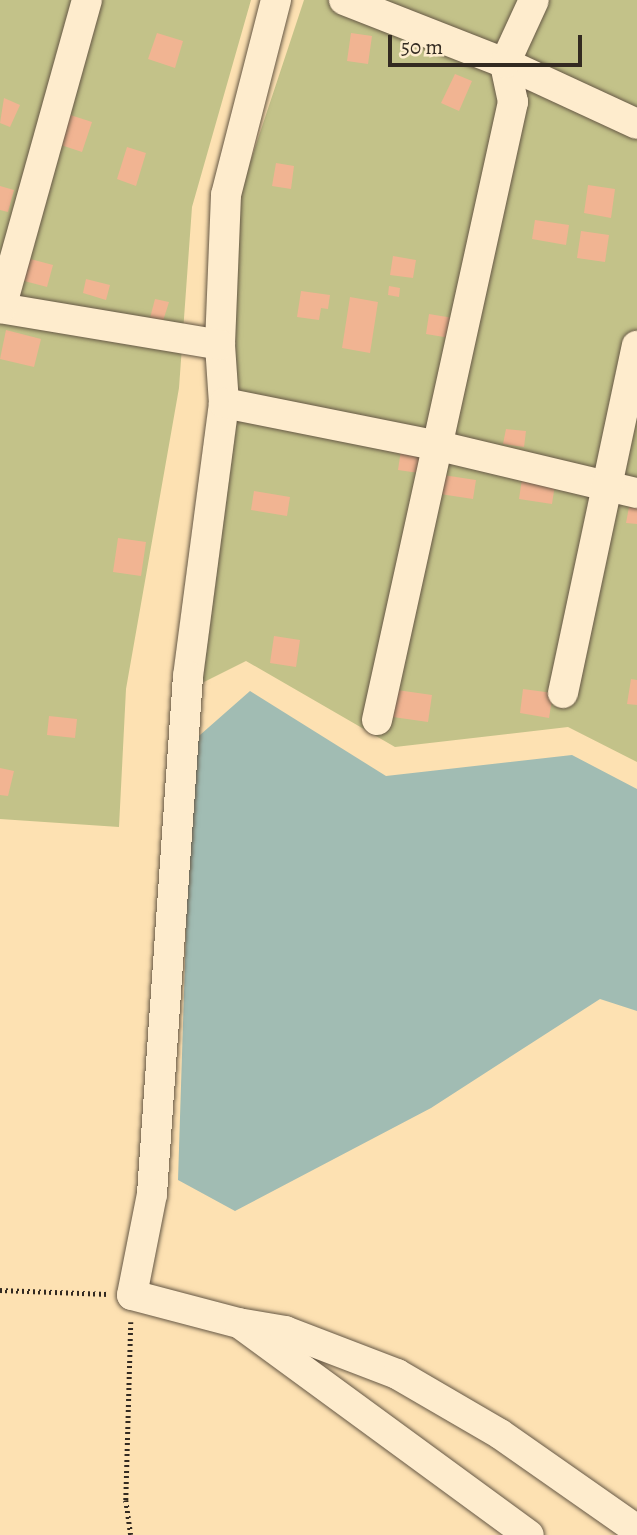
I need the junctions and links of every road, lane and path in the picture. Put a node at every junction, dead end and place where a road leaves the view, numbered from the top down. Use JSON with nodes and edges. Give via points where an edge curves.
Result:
{"nodes":[{"id":1,"x":87,"y":0,"type":"edge"},
{"id":2,"x":276,"y":0,"type":"edge"},
{"id":3,"x":344,"y":0,"type":"edge"},
{"id":4,"x":534,"y":0,"type":"edge"},
{"id":5,"x":505,"y":63,"type":"junction"},
{"id":6,"x":637,"y":124,"type":"edge"},
{"id":7,"x":0,"y":308,"type":"edge"},
{"id":8,"x":220,"y":345,"type":"junction"},
{"id":9,"x":637,"y":346,"type":"edge"},
{"id":10,"x":224,"y":403,"type":"junction"},
{"id":11,"x":439,"y":446,"type":"junction"},
{"id":12,"x":623,"y":491,"type":"edge"},
{"id":13,"x":563,"y":693,"type":"dead end"},
{"id":14,"x":377,"y":720,"type":"dead end"},
{"id":15,"x":0,"y":1290,"type":"edge"},
{"id":16,"x":132,"y":1295,"type":"junction"},
{"id":17,"x":239,"y":1323,"type":"junction"},
{"id":18,"x":637,"y":1530,"type":"edge"},
{"id":19,"x":131,"y":1535,"type":"edge"},
{"id":20,"x":529,"y":1535,"type":"edge"}],
"edges":[{"from":1,"to":7,"type":"street"},
{"from":2,"to":8,"type":"street","via":[[226,195]]},
{"from":3,"to":5,"type":"street"},
{"from":4,"to":5,"type":"street"},
{"from":5,"to":6,"type":"street"},
{"from":5,"to":11,"type":"street","via":[[513,102]]},
{"from":7,"to":8,"type":"street"},
{"from":8,"to":10,"type":"street"},
{"from":9,"to":12,"type":"street"},
{"from":10,"to":11,"type":"street"},
{"from":10,"to":16,"type":"street","via":[[188,676],[152,1194]]},
{"from":11,"to":12,"type":"street"},
{"from":11,"to":14,"type":"street"},
{"from":12,"to":13,"type":"street"},
{"from":15,"to":16,"type":"path"},
{"from":16,"to":17,"type":"street"},
{"from":16,"to":19,"type":"path","via":[[126,1500]]},
{"from":17,"to":18,"type":"street","via":[[285,1331],[397,1374],[499,1434]]},
{"from":17,"to":20,"type":"street"}]}
